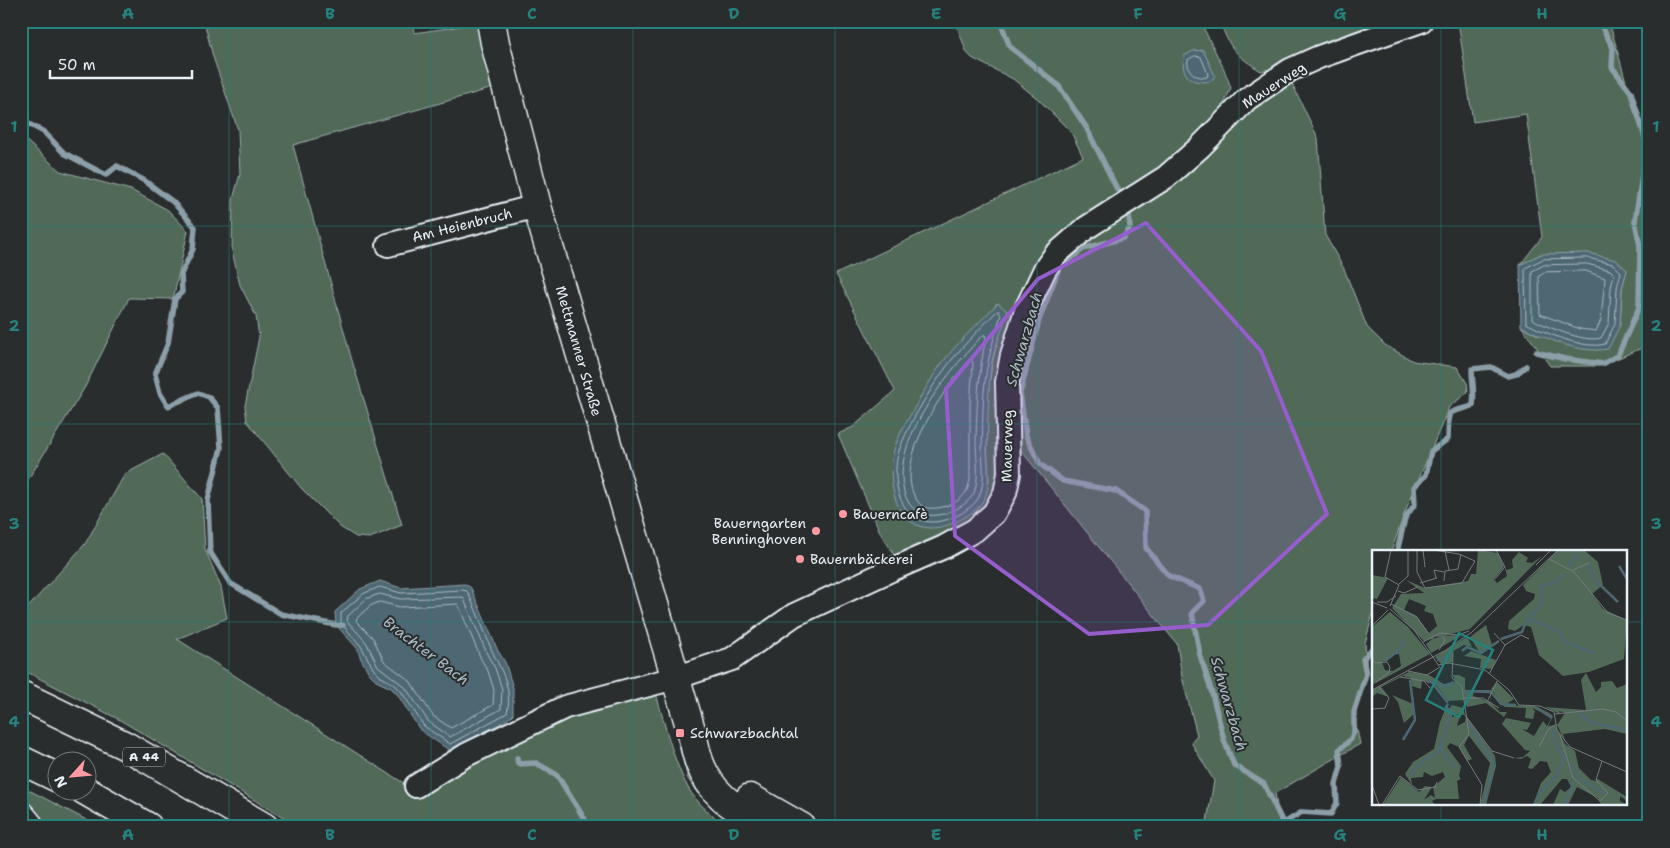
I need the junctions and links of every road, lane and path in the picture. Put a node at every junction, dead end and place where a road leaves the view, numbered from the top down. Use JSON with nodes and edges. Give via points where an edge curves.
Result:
{"nodes":[{"id":1,"x":491,"y":21,"type":"edge"},
{"id":2,"x":1421,"y":21,"type":"edge"},
{"id":3,"x":537,"y":206,"type":"junction"},
{"id":4,"x":388,"y":245,"type":"dead end"},
{"id":5,"x":675,"y":678,"type":"junction"},
{"id":6,"x":21,"y":695,"type":"edge"},
{"id":7,"x":693,"y":738,"type":"junction"},
{"id":8,"x":21,"y":760,"type":"edge"},
{"id":9,"x":48,"y":773,"type":"edge"},
{"id":10,"x":416,"y":786,"type":"dead end"},
{"id":11,"x":98,"y":798,"type":"edge"},
{"id":12,"x":21,"y":816,"type":"edge"},
{"id":13,"x":30,"y":827,"type":"edge"},
{"id":14,"x":148,"y":827,"type":"edge"},
{"id":15,"x":264,"y":827,"type":"edge"},
{"id":16,"x":767,"y":827,"type":"edge"},
{"id":17,"x":801,"y":827,"type":"edge"}],
"edges":[{"from":1,"to":3,"type":"main road","name":"Mettmanner Straße"},
{"from":2,"to":5,"type":"street","name":"Mauerweg","via":[[1290,70],[1247,99],[1166,177],[1086,228],[1055,255],[1027,306],[1012,355],[1007,382],[1009,474],[1000,505],[985,522],[965,537],[794,615],[732,659]]},
{"from":3,"to":4,"type":"street","name":"Am Heienbruch"},
{"from":3,"to":5,"type":"main road","name":"Mettmanner Straße"},
{"from":5,"to":7,"type":"main road","name":"Mettmanner Straße"},
{"from":5,"to":10,"type":"street","via":[[565,707],[466,755]]},
{"from":6,"to":15,"type":"main road","number":"A 44","via":[[126,746]]},
{"from":7,"to":16,"type":"main road","name":"Mettmanner Straße","via":[[699,763],[709,784],[723,799]]},
{"from":7,"to":17,"type":"main road","name":"Mettmanner Straße","via":[[735,789]]},
{"from":8,"to":9,"type":"main road"},
{"from":11,"to":14,"type":"main road"},
{"from":12,"to":13,"type":"main road"}]}
